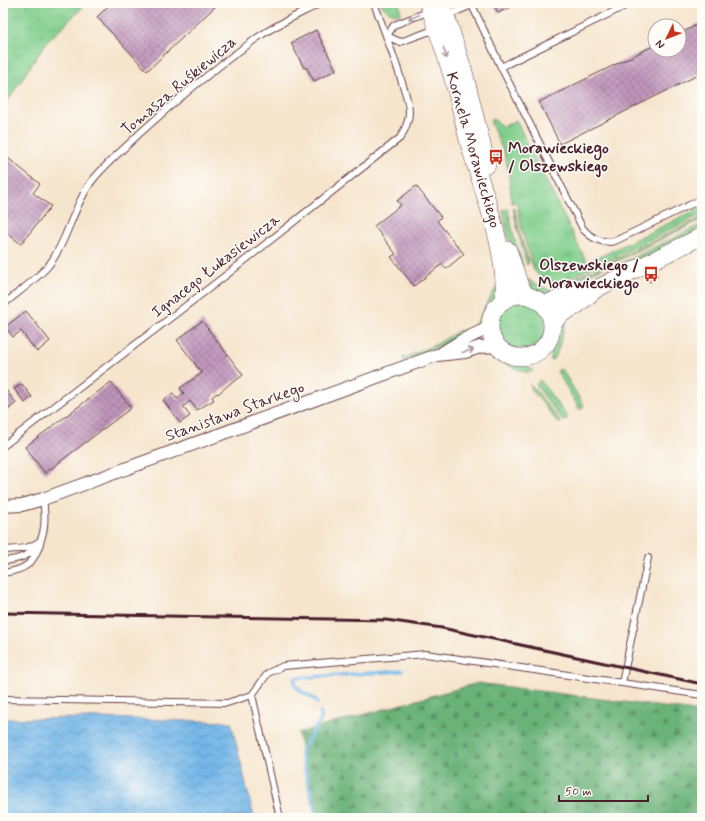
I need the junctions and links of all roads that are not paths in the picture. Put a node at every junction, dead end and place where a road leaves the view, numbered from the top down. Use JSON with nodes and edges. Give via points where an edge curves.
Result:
{"nodes":[{"id":1,"x":321,"y":3,"type":"edge"},
{"id":2,"x":374,"y":3,"type":"edge"},
{"id":3,"x":631,"y":3,"type":"edge"},
{"id":4,"x":471,"y":4,"type":"edge"},
{"id":5,"x":437,"y":12,"type":"edge"},
{"id":6,"x":387,"y":36,"type":"junction"},
{"id":7,"x":501,"y":67,"type":"junction"},
{"id":8,"x":702,"y":199,"type":"edge"},
{"id":9,"x":702,"y":236,"type":"edge"},
{"id":10,"x":596,"y":289,"type":"junction"},
{"id":11,"x":534,"y":299,"type":"junction"},
{"id":12,"x":504,"y":300,"type":"junction"},
{"id":13,"x":3,"y":305,"type":"edge"},
{"id":14,"x":552,"y":324,"type":"junction"},
{"id":15,"x":490,"y":325,"type":"junction"},
{"id":16,"x":498,"y":346,"type":"junction"},
{"id":17,"x":437,"y":355,"type":"junction"},
{"id":18,"x":3,"y":446,"type":"edge"},
{"id":19,"x":43,"y":499,"type":"junction"},
{"id":20,"x":3,"y":506,"type":"edge"},
{"id":21,"x":41,"y":540,"type":"junction"},
{"id":22,"x":3,"y":550,"type":"edge"},
{"id":23,"x":648,"y":558,"type":"dead end"},
{"id":24,"x":3,"y":562,"type":"edge"},
{"id":25,"x":3,"y":573,"type":"edge"},
{"id":26,"x":622,"y":684,"type":"junction"},
{"id":27,"x":252,"y":695,"type":"junction"},
{"id":28,"x":702,"y":695,"type":"edge"},
{"id":29,"x":3,"y":699,"type":"edge"},
{"id":30,"x":280,"y":818,"type":"edge"}],
"edges":[{"from":1,"to":13,"type":"lane","name":"Tomasza Ruśkiewicza","via":[[258,38],[170,106],[125,147],[92,181],[49,264]]},
{"from":2,"to":6,"type":"lane","name":"Ignacego Łukasiewicza"},
{"from":3,"to":7,"type":"lane"},
{"from":4,"to":5,"type":"lane"},
{"from":4,"to":7,"type":"lane"},
{"from":5,"to":6,"type":"lane","one_way":true,"via":[[394,25]]},
{"from":5,"to":6,"type":"lane","via":[[400,42]]},
{"from":5,"to":11,"type":"street","name":"Kornela Morawieckiego","via":[[464,72],[507,247],[520,286]]},
{"from":5,"to":12,"type":"street","name":"Kornela Morawieckiego","one_way":true,"via":[[468,141],[496,232],[505,285]]},
{"from":6,"to":18,"type":"lane","name":"Ignacego Łukasiewicza","via":[[409,112],[404,132],[394,143]]},
{"from":7,"to":8,"type":"lane","via":[[583,229],[594,239],[601,242],[615,241]]},
{"from":9,"to":10,"type":"street"},
{"from":10,"to":11,"type":"street","via":[[551,302]]},
{"from":10,"to":14,"type":"street","via":[[560,315]]},
{"from":11,"to":12,"type":"street","via":[[515,296]]},
{"from":11,"to":14,"type":"street","via":[[549,312]]},
{"from":12,"to":15,"type":"street","via":[[497,307]]},
{"from":14,"to":16,"type":"street","via":[[551,336],[545,346],[530,356],[515,356]]},
{"from":15,"to":16,"type":"street","via":[[492,336]]},
{"from":15,"to":17,"type":"street"},
{"from":17,"to":16,"type":"street","one_way":true},
{"from":17,"to":19,"type":"street","name":"Stanisława Starkego"},
{"from":19,"to":20,"type":"street","name":"Stanisława Starkego","via":[[22,505]]},
{"from":19,"to":21,"type":"lane","via":[[45,525]]},
{"from":21,"to":22,"type":"lane","via":[[28,548]]},
{"from":21,"to":24,"type":"lane","via":[[29,554],[17,560]]},
{"from":21,"to":25,"type":"lane","via":[[29,564]]},
{"from":23,"to":26,"type":"lane"},
{"from":26,"to":27,"type":"lane","via":[[426,654],[283,666],[268,673]]},
{"from":26,"to":28,"type":"lane"},
{"from":27,"to":29,"type":"lane","via":[[227,703]]},
{"from":27,"to":30,"type":"lane"}]}
